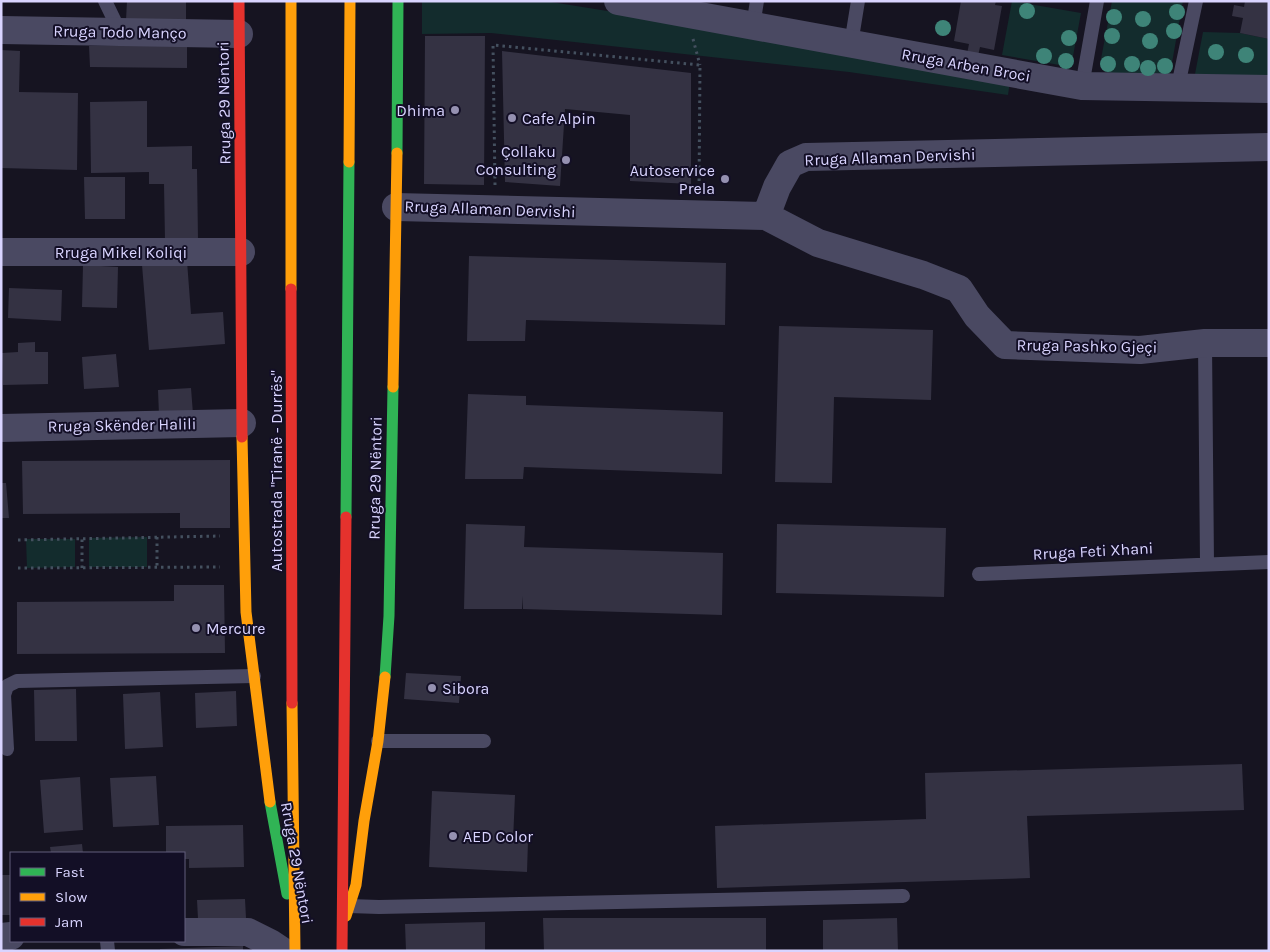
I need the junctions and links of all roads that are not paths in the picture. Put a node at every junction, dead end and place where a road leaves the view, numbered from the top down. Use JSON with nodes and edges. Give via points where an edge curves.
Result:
{"nodes":[{"id":1,"x":106,"y":1,"type":"edge"},
{"id":2,"x":239,"y":1,"type":"edge"},
{"id":3,"x":291,"y":1,"type":"edge"},
{"id":4,"x":350,"y":1,"type":"edge"},
{"id":5,"x":398,"y":1,"type":"edge"},
{"id":6,"x":618,"y":1,"type":"edge"},
{"id":7,"x":858,"y":1,"type":"edge"},
{"id":8,"x":1097,"y":1,"type":"edge"},
{"id":9,"x":1196,"y":1,"type":"edge"},
{"id":10,"x":755,"y":14,"type":"edge"},
{"id":11,"x":1,"y":30,"type":"edge"},
{"id":12,"x":120,"y":32,"type":"junction"},
{"id":13,"x":239,"y":34,"type":"junction"},
{"id":14,"x":850,"y":44,"type":"junction"},
{"id":15,"x":1082,"y":86,"type":"junction"},
{"id":16,"x":1178,"y":86,"type":"junction"},
{"id":17,"x":1269,"y":89,"type":"edge"},
{"id":18,"x":1269,"y":147,"type":"edge"},
{"id":19,"x":396,"y":206,"type":"junction"},
{"id":20,"x":766,"y":216,"type":"junction"},
{"id":21,"x":1,"y":252,"type":"edge"},
{"id":22,"x":241,"y":252,"type":"junction"},
{"id":23,"x":1269,"y":342,"type":"edge"},
{"id":24,"x":1205,"y":343,"type":"junction"},
{"id":25,"x":242,"y":423,"type":"junction"},
{"id":26,"x":1,"y":428,"type":"edge"},
{"id":27,"x":1269,"y":562,"type":"edge"},
{"id":28,"x":1207,"y":564,"type":"junction"},
{"id":29,"x":979,"y":574,"type":"dead end"},
{"id":30,"x":254,"y":676,"type":"junction"},
{"id":31,"x":378,"y":741,"type":"junction"},
{"id":32,"x":484,"y":741,"type":"dead end"},
{"id":33,"x":7,"y":749,"type":"dead end"},
{"id":34,"x":903,"y":896,"type":"dead end"},
{"id":35,"x":349,"y":906,"type":"junction"},
{"id":36,"x":342,"y":927,"type":"junction"},
{"id":37,"x":185,"y":932,"type":"edge"},
{"id":38,"x":290,"y":948,"type":"edge"},
{"id":39,"x":342,"y":951,"type":"edge"}],
"edges":[{"from":1,"to":12,"type":"lane"},
{"from":2,"to":13,"type":"main road","name":"Rruga 29 Nëntori"},
{"from":3,"to":38,"type":"main road","name":"Autostrada \"Tiranë - Durrës\""},
{"from":4,"to":36,"type":"main road"},
{"from":5,"to":19,"type":"main road","name":"Rruga 29 Nëntori"},
{"from":6,"to":10,"type":"street","name":"Rruga Arben Broci"},
{"from":7,"to":14,"type":"lane"},
{"from":8,"to":15,"type":"lane"},
{"from":9,"to":16,"type":"lane"},
{"from":10,"to":14,"type":"street","name":"Rruga Arben Broci"},
{"from":11,"to":12,"type":"street","name":"Rruga Todo Manço"},
{"from":12,"to":13,"type":"street","name":"Rruga Todo Manço"},
{"from":13,"to":22,"type":"main road","name":"Rruga 29 Nëntori"},
{"from":14,"to":15,"type":"street","name":"Rruga Arben Broci"},
{"from":15,"to":16,"type":"street","name":"Rruga Arben Broci"},
{"from":16,"to":17,"type":"street","name":"Rruga Arben Broci"},
{"from":18,"to":20,"type":"street","name":"Rruga Allaman Dervishi","via":[[806,157],[790,164]]},
{"from":19,"to":20,"type":"street","name":"Rruga Allaman Dervishi"},
{"from":19,"to":31,"type":"main road","name":"Rruga 29 Nëntori","via":[[389,616]]},
{"from":20,"to":24,"type":"street","name":"Rruga Pashko Gjeçi","via":[[818,243],[959,289],[977,316],[1005,345],[1140,350]]},
{"from":21,"to":22,"type":"street","name":"Rruga Mikel Koliqi"},
{"from":22,"to":25,"type":"main road","name":"Rruga 29 Nëntori"},
{"from":23,"to":24,"type":"street","name":"Rruga Pashko Gjeçi"},
{"from":24,"to":28,"type":"lane"},
{"from":25,"to":26,"type":"street","name":"Rruga Skënder Halili"},
{"from":25,"to":30,"type":"main road","name":"Rruga 29 Nëntori","via":[[246,612]]},
{"from":27,"to":28,"type":"lane","name":"Rruga Feti Xhani"},
{"from":28,"to":29,"type":"lane","name":"Rruga Feti Xhani"},
{"from":30,"to":33,"type":"lane","via":[[17,681],[7,686],[4,695]]},
{"from":30,"to":38,"type":"main road","name":"Rruga 29 Nëntori"},
{"from":31,"to":32,"type":"lane"},
{"from":31,"to":35,"type":"main road","name":"Rruga 29 Nëntori","via":[[356,885]]},
{"from":34,"to":35,"type":"lane"},
{"from":35,"to":36,"type":"main road","name":"Rruga 29 Nëntori"},
{"from":36,"to":39,"type":"main road","name":"Rruga 29 Nëntori"},
{"from":37,"to":38,"type":"street","via":[[248,932]]}]}
